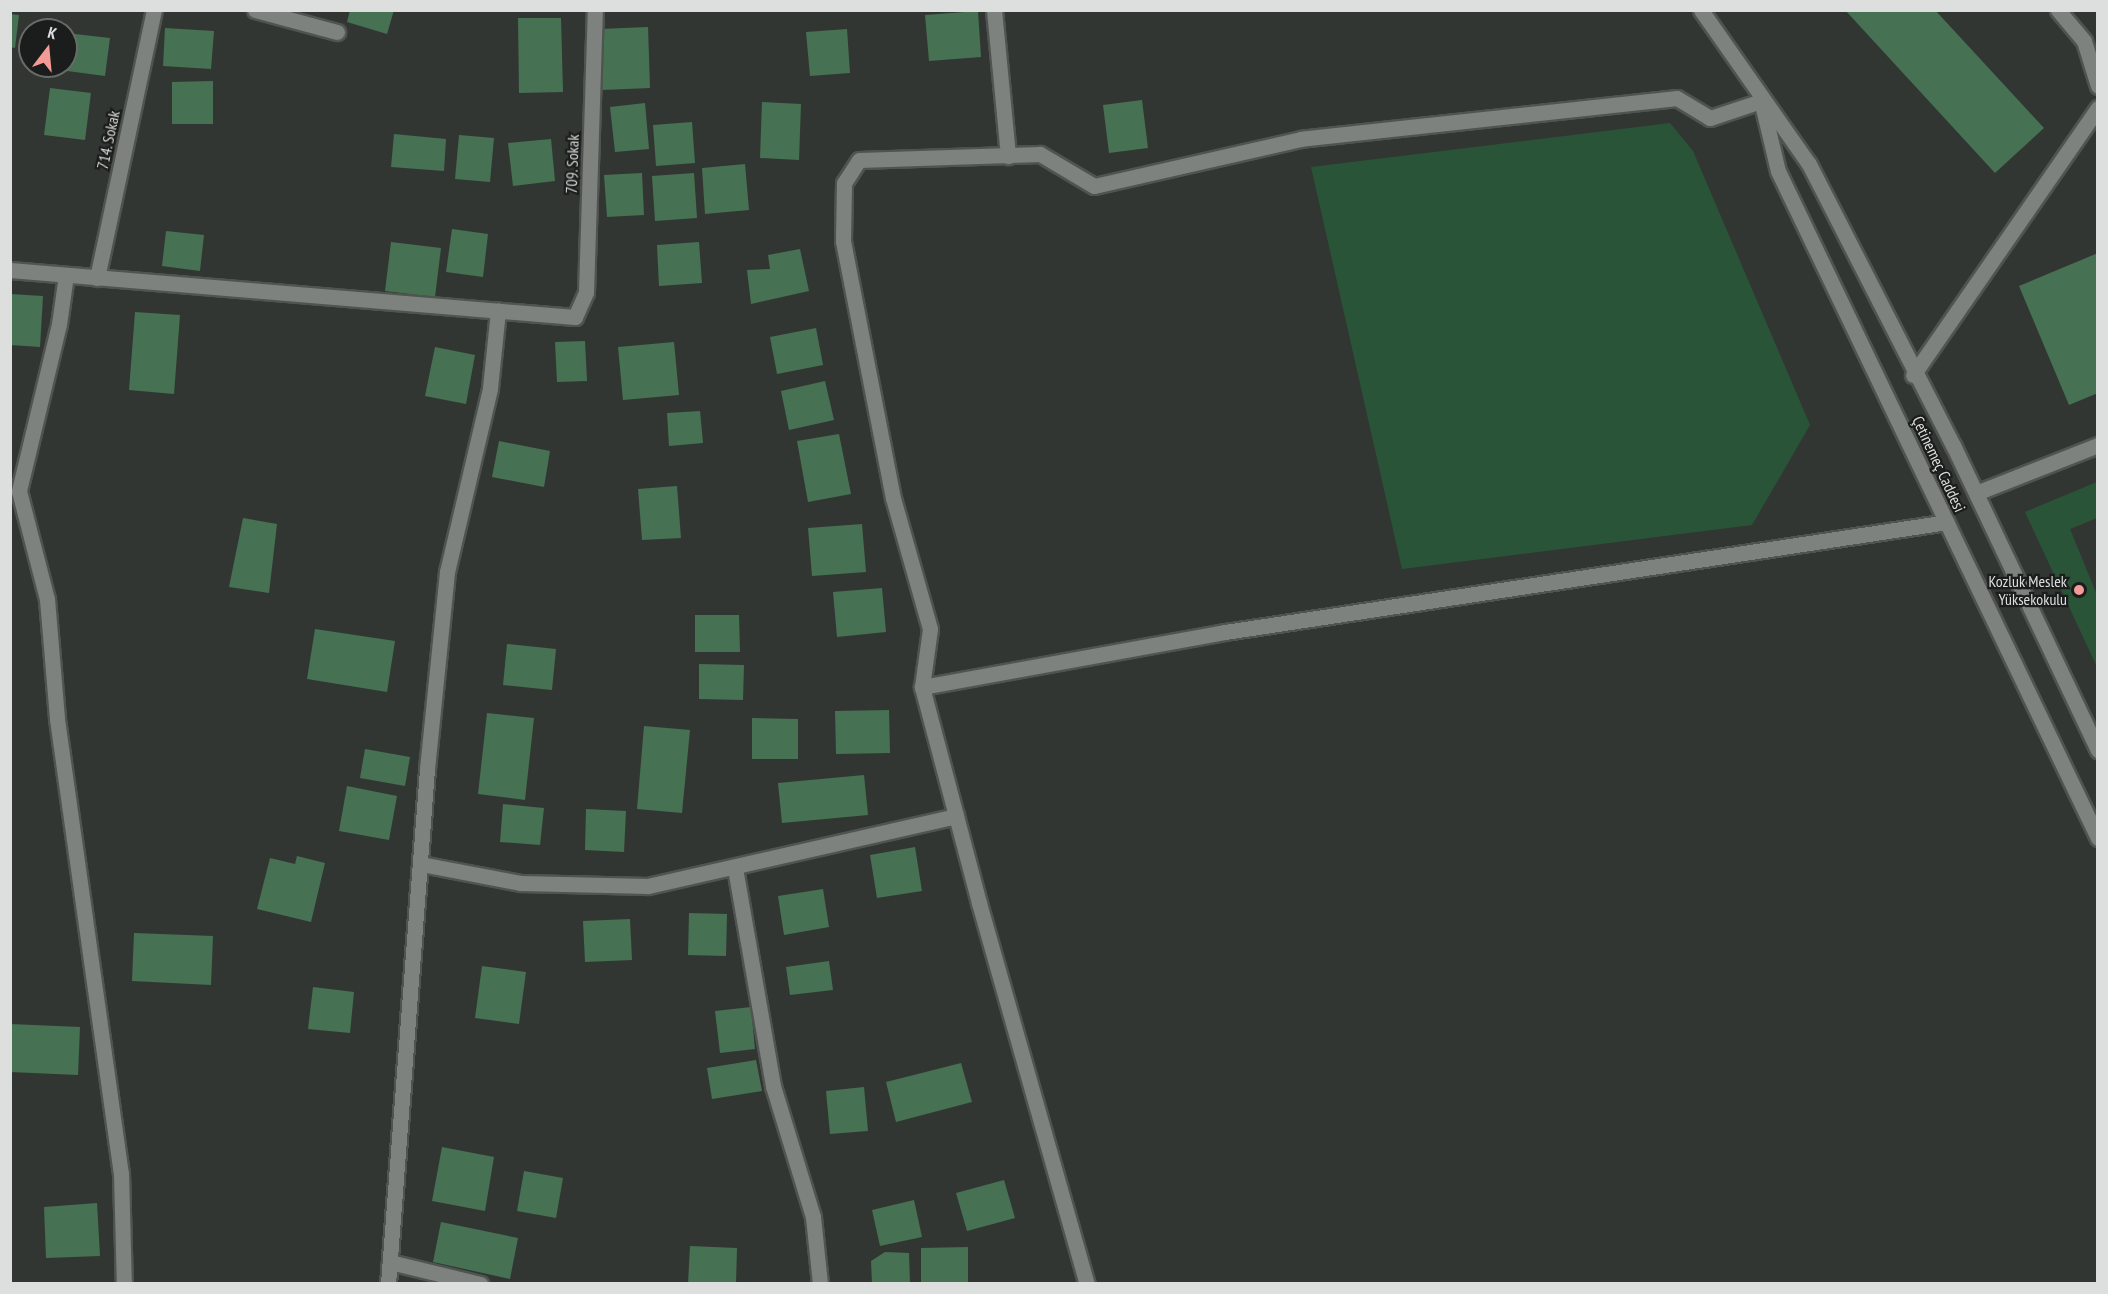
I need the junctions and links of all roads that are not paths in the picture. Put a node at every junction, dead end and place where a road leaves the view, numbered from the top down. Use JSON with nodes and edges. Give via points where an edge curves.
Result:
{"nodes":[{"id":1,"x":154,"y":10,"type":"edge"},
{"id":2,"x":255,"y":10,"type":"edge"},
{"id":3,"x":595,"y":10,"type":"edge"},
{"id":4,"x":994,"y":10,"type":"edge"},
{"id":5,"x":1701,"y":10,"type":"edge"},
{"id":6,"x":2058,"y":10,"type":"edge"},
{"id":7,"x":337,"y":32,"type":"dead end"},
{"id":8,"x":2097,"y":86,"type":"edge"},
{"id":9,"x":1761,"y":101,"type":"junction"},
{"id":10,"x":2097,"y":108,"type":"edge"},
{"id":11,"x":1008,"y":156,"type":"junction"},
{"id":12,"x":10,"y":270,"type":"edge"},
{"id":13,"x":66,"y":275,"type":"junction"},
{"id":14,"x":97,"y":278,"type":"junction"},
{"id":15,"x":498,"y":310,"type":"junction"},
{"id":16,"x":1913,"y":375,"type":"junction"},
{"id":17,"x":2097,"y":445,"type":"edge"},
{"id":18,"x":1976,"y":493,"type":"junction"},
{"id":19,"x":1947,"y":522,"type":"junction"},
{"id":20,"x":922,"y":687,"type":"junction"},
{"id":21,"x":2097,"y":750,"type":"edge"},
{"id":22,"x":956,"y":816,"type":"junction"},
{"id":23,"x":2097,"y":838,"type":"edge"},
{"id":24,"x":421,"y":864,"type":"junction"},
{"id":25,"x":735,"y":868,"type":"junction"},
{"id":26,"x":390,"y":1262,"type":"junction"},
{"id":27,"x":124,"y":1284,"type":"edge"},
{"id":28,"x":388,"y":1284,"type":"edge"},
{"id":29,"x":480,"y":1284,"type":"edge"},
{"id":30,"x":820,"y":1284,"type":"edge"},
{"id":31,"x":1087,"y":1284,"type":"edge"}],
"edges":[{"from":1,"to":14,"type":"street","name":"714. Sokak"},
{"from":2,"to":7,"type":"street"},
{"from":3,"to":15,"type":"street","name":"709. Sokak","via":[[586,292],[575,316]]},
{"from":4,"to":11,"type":"street"},
{"from":5,"to":9,"type":"street","name":"Çetinemeç Caddesi"},
{"from":6,"to":8,"type":"street","via":[[2084,41]]},
{"from":9,"to":11,"type":"street","via":[[1710,118],[1677,98],[1300,139],[1094,186],[1040,154]]},
{"from":9,"to":16,"type":"street","name":"Çetinemeç Caddesi","via":[[1809,164]]},
{"from":9,"to":19,"type":"street","name":"Çetinemeç Caddesi","via":[[1778,171]]},
{"from":10,"to":16,"type":"street"},
{"from":11,"to":20,"type":"street","via":[[859,160],[844,183],[843,241],[893,498],[930,629]]},
{"from":12,"to":13,"type":"street"},
{"from":13,"to":14,"type":"street"},
{"from":13,"to":27,"type":"street","via":[[59,324],[19,491],[46,599],[57,719],[121,1173]]},
{"from":14,"to":15,"type":"street"},
{"from":15,"to":24,"type":"street","via":[[490,388],[447,572]]},
{"from":16,"to":18,"type":"street","name":"Çetinemeç Caddesi"},
{"from":17,"to":18,"type":"street"},
{"from":18,"to":21,"type":"street","name":"Çetinemeç Caddesi"},
{"from":19,"to":20,"type":"street","via":[[1225,632]]},
{"from":19,"to":23,"type":"street","name":"Çetinemeç Caddesi"},
{"from":20,"to":22,"type":"street"},
{"from":22,"to":25,"type":"street"},
{"from":22,"to":31,"type":"street"},
{"from":24,"to":25,"type":"street","via":[[521,883],[648,886]]},
{"from":24,"to":26,"type":"street"},
{"from":25,"to":30,"type":"street","via":[[773,1086],[813,1217]]},
{"from":26,"to":28,"type":"street"},
{"from":26,"to":29,"type":"street"}]}
